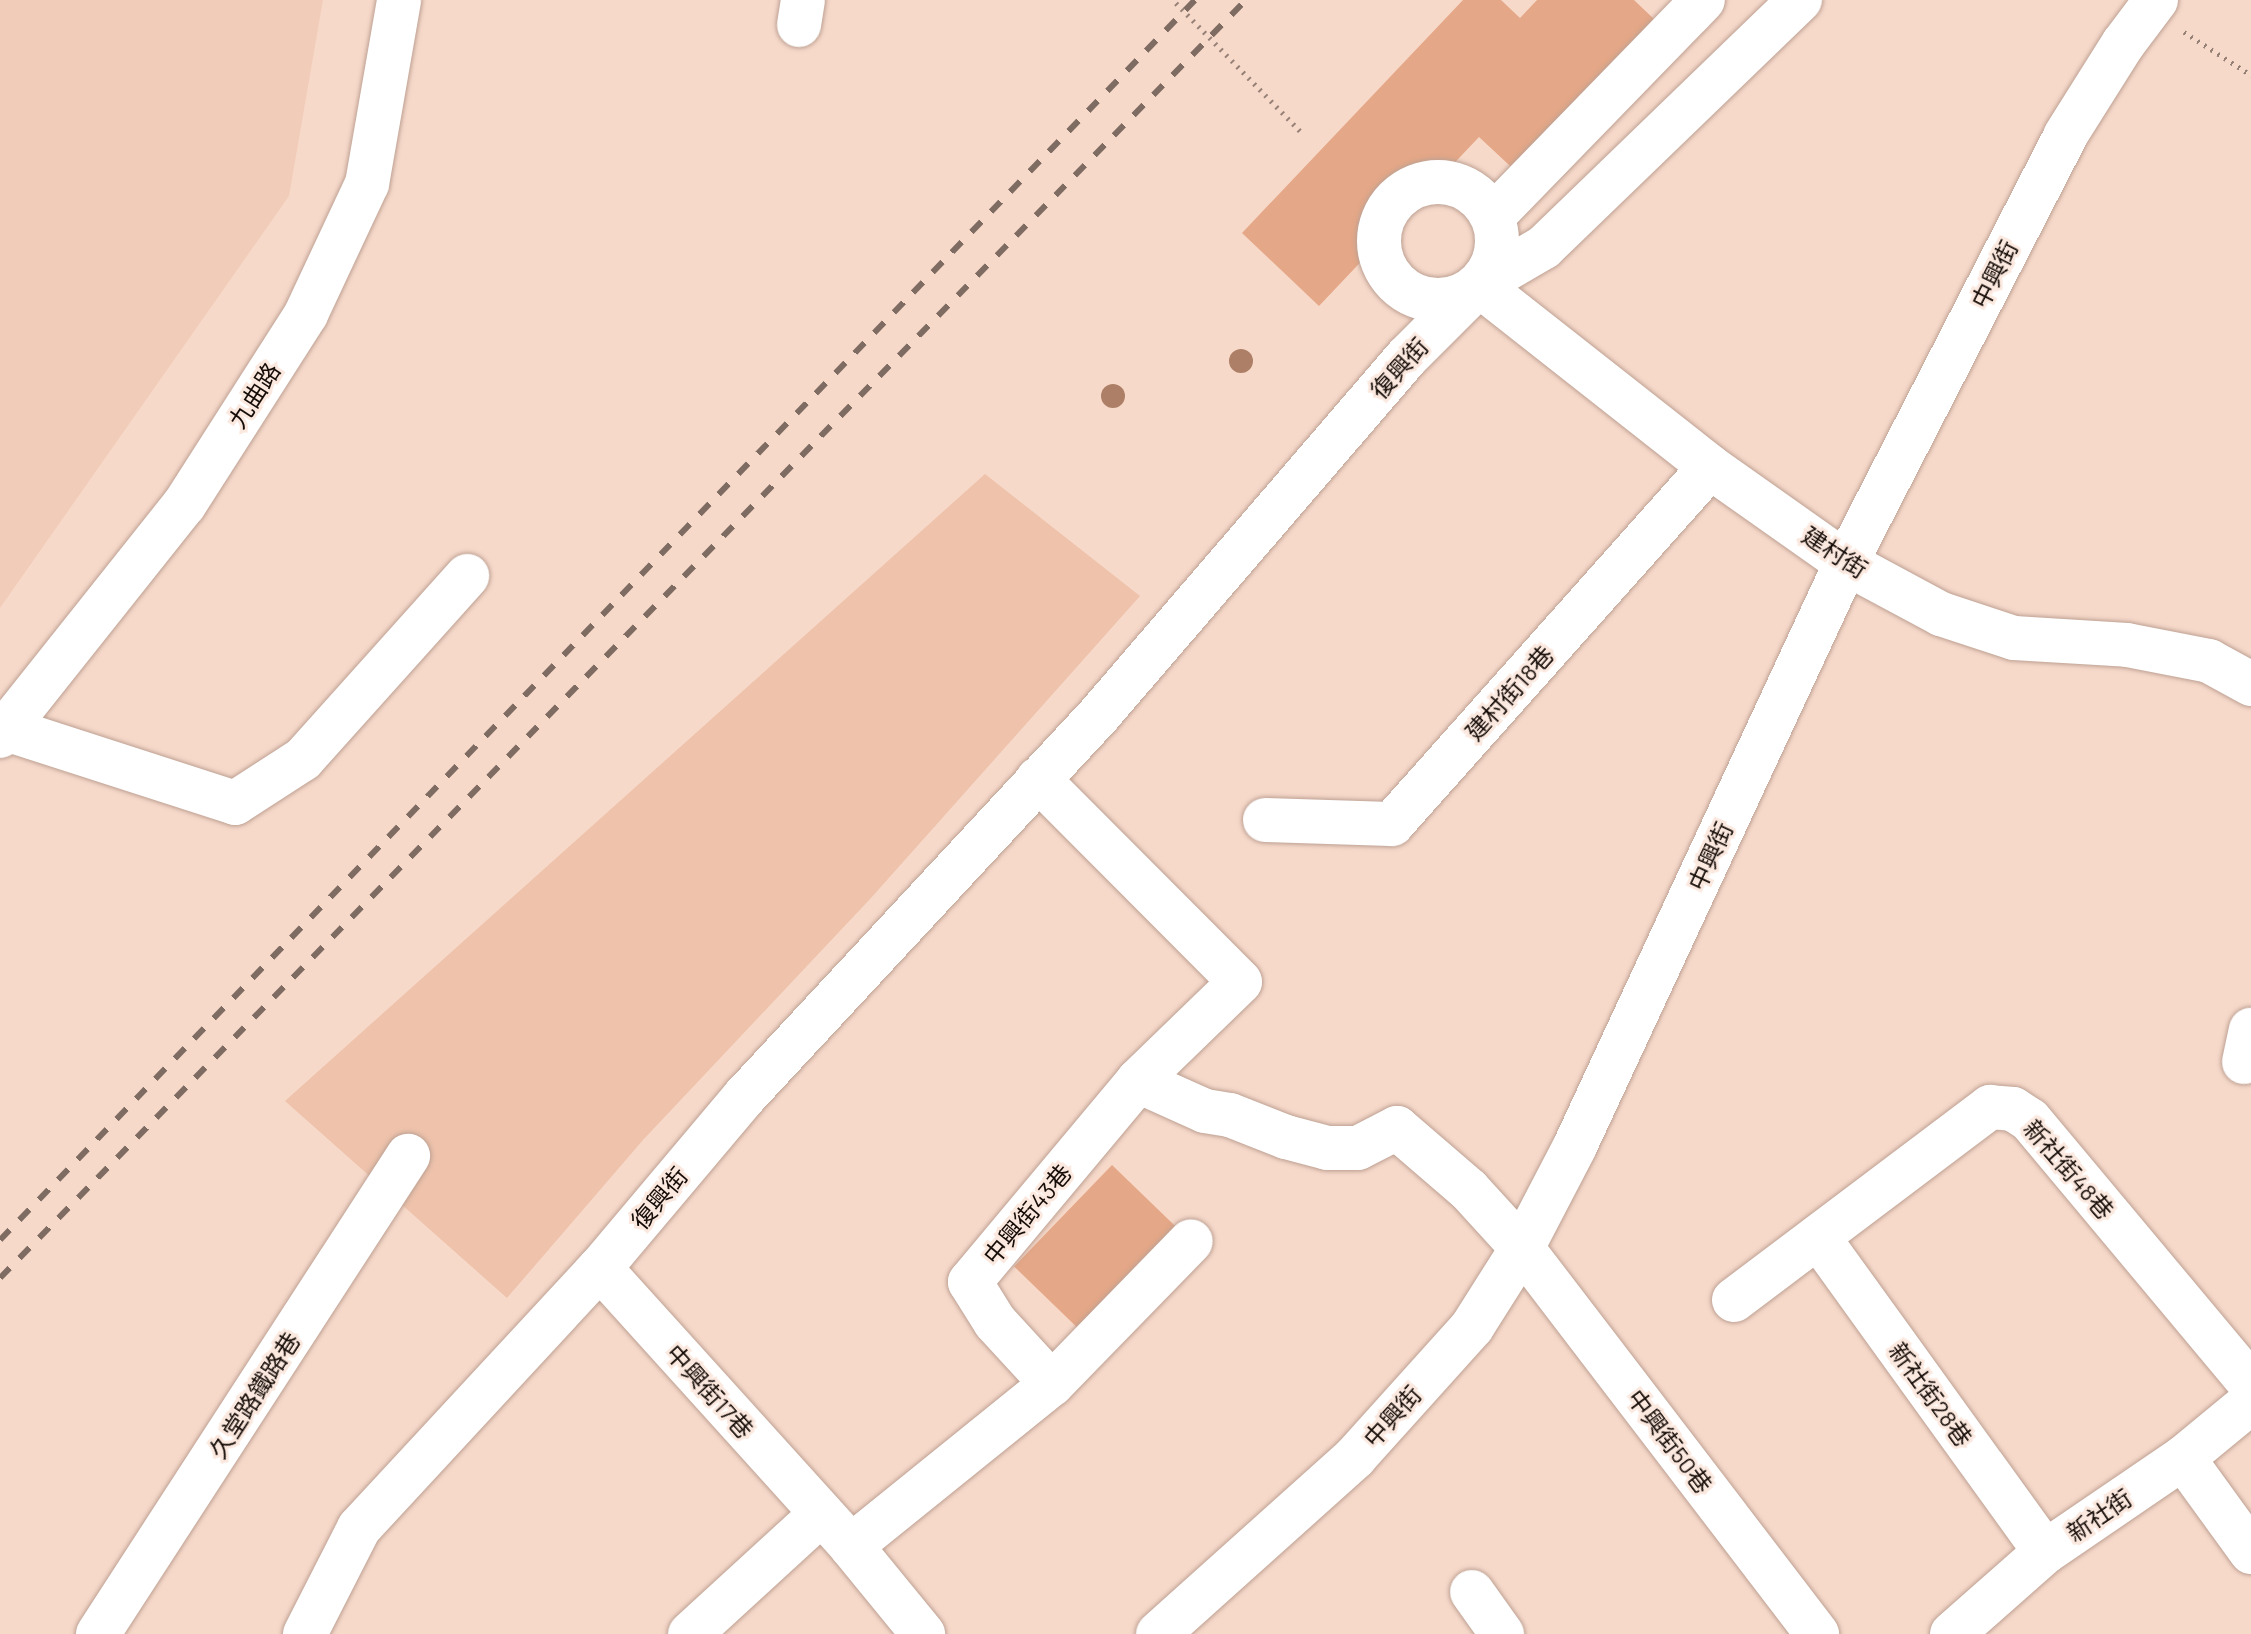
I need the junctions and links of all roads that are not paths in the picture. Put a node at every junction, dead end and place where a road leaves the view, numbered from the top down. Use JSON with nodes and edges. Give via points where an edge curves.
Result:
{"nodes":[{"id":1,"x":399,"y":0,"type":"edge"},
{"id":2,"x":1703,"y":0,"type":"edge"},
{"id":3,"x":1800,"y":0,"type":"edge"},
{"id":4,"x":2153,"y":5,"type":"edge"},
{"id":5,"x":1493,"y":216,"type":"junction"},
{"id":6,"x":1479,"y":285,"type":"junction"},
{"id":7,"x":1710,"y":467,"type":"junction"},
{"id":8,"x":1846,"y":563,"type":"junction"},
{"id":9,"x":467,"y":576,"type":"dead end"},
{"id":10,"x":2251,"y":684,"type":"edge"},
{"id":11,"x":2,"y":731,"type":"edge"},
{"id":12,"x":1038,"y":779,"type":"junction"},
{"id":13,"x":1265,"y":820,"type":"dead end"},
{"id":14,"x":1138,"y":1081,"type":"junction"},
{"id":15,"x":408,"y":1156,"type":"dead end"},
{"id":16,"x":1818,"y":1237,"type":"junction"},
{"id":17,"x":1191,"y":1241,"type":"dead end"},
{"id":18,"x":1522,"y":1248,"type":"junction"},
{"id":19,"x":600,"y":1268,"type":"junction"},
{"id":20,"x":1734,"y":1300,"type":"dead end"},
{"id":21,"x":1052,"y":1384,"type":"junction"},
{"id":22,"x":2251,"y":1384,"type":"edge"},
{"id":23,"x":2251,"y":1402,"type":"edge"},
{"id":24,"x":2183,"y":1458,"type":"junction"},
{"id":25,"x":821,"y":1514,"type":"junction"},
{"id":26,"x":851,"y":1546,"type":"junction"},
{"id":27,"x":2045,"y":1552,"type":"junction"},
{"id":28,"x":2251,"y":1552,"type":"edge"},
{"id":29,"x":1472,"y":1592,"type":"dead end"},
{"id":30,"x":98,"y":1634,"type":"edge"},
{"id":31,"x":305,"y":1634,"type":"edge"},
{"id":32,"x":690,"y":1634,"type":"edge"},
{"id":33,"x":923,"y":1634,"type":"edge"},
{"id":34,"x":1158,"y":1634,"type":"edge"},
{"id":35,"x":1502,"y":1634,"type":"edge"},
{"id":36,"x":1817,"y":1634,"type":"edge"},
{"id":37,"x":1952,"y":1634,"type":"edge"}],
"edges":[{"from":1,"to":11,"type":"street","name":"九曲路","via":[[367,184],[306,314],[184,505]]},
{"from":2,"to":5,"type":"street"},
{"from":3,"to":6,"type":"street","name":"復興街","via":[[1544,247]]},
{"from":4,"to":8,"type":"street","name":"中興街","via":[[2065,136]]},
{"from":5,"to":6,"type":"street","via":[[1497,253]]},
{"from":5,"to":6,"type":"street","via":[[1467,188],[1431,180],[1397,195],[1378,228],[1382,265],[1407,293],[1444,301]]},
{"from":6,"to":7,"type":"street","name":"建村街"},
{"from":6,"to":12,"type":"street","name":"復興街","via":[[1407,357]]},
{"from":7,"to":8,"type":"street","name":"建村街"},
{"from":7,"to":13,"type":"street","name":"建村街18巷","via":[[1392,824]]},
{"from":8,"to":10,"type":"street","name":"建村街","via":[[1941,614],[2014,638],[2127,645],[2209,661]]},
{"from":8,"to":18,"type":"street","name":"中興街","via":[[1575,1146]]},
{"from":9,"to":11,"type":"street","via":[[303,759],[235,803]]},
{"from":12,"to":14,"type":"street","via":[[1240,982]]},
{"from":12,"to":19,"type":"street","name":"復興街","via":[[745,1096]]},
{"from":14,"to":18,"type":"street","name":"中興街50巷","via":[[1205,1111],[1327,1148],[1358,1148],[1397,1128],[1469,1190]]},
{"from":14,"to":21,"type":"street","name":"中興街43巷","via":[[970,1282],[995,1322]]},
{"from":15,"to":30,"type":"street","name":"久堂路鐵路巷"},
{"from":16,"to":20,"type":"street","name":"新社街48巷"},
{"from":16,"to":22,"type":"street","name":"新社街48巷","via":[[1990,1107],[2013,1109],[2030,1120]]},
{"from":16,"to":27,"type":"street","name":"新社街28巷"},
{"from":17,"to":21,"type":"street"},
{"from":18,"to":34,"type":"street","name":"中興街","via":[[1472,1327],[1355,1457]]},
{"from":18,"to":36,"type":"street","name":"中興街50巷"},
{"from":19,"to":25,"type":"street","name":"中興街17巷"},
{"from":19,"to":31,"type":"street","name":"復興街","via":[[359,1528]]},
{"from":21,"to":26,"type":"street"},
{"from":23,"to":24,"type":"street","name":"新社街"},
{"from":24,"to":27,"type":"street","name":"新社街"},
{"from":24,"to":28,"type":"street"},
{"from":25,"to":26,"type":"street","name":"中興街17巷"},
{"from":25,"to":32,"type":"street"},
{"from":26,"to":33,"type":"street","name":"中興街17巷"},
{"from":27,"to":37,"type":"street","name":"新社街"},
{"from":29,"to":35,"type":"street"}]}
